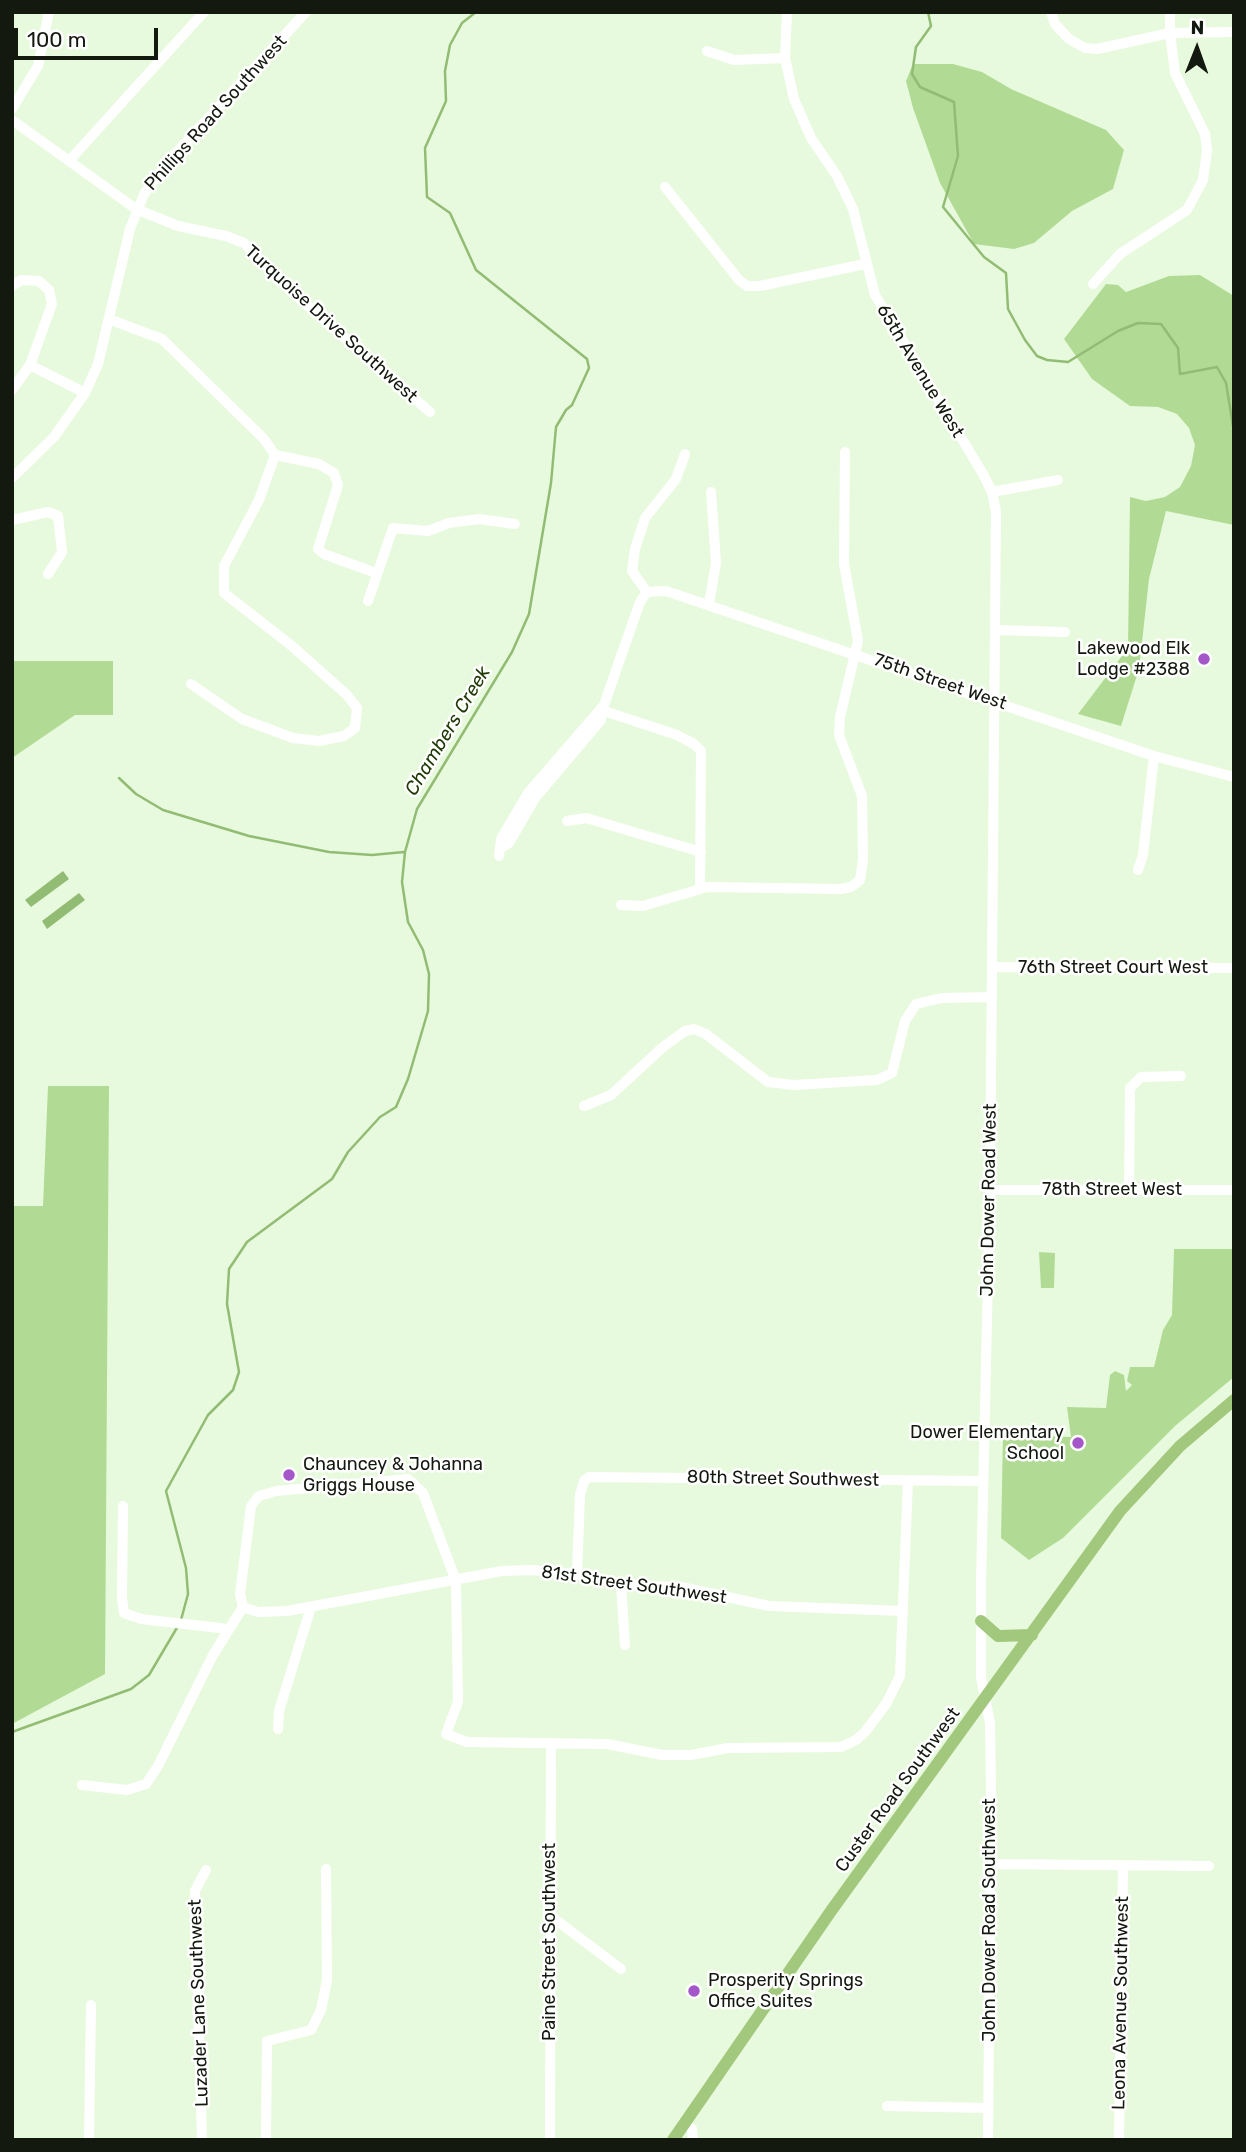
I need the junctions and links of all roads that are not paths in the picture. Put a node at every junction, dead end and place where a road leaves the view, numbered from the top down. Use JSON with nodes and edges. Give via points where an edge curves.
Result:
{"nodes":[{"id":1,"x":48,"y":12,"type":"edge"},
{"id":2,"x":204,"y":12,"type":"edge"},
{"id":3,"x":306,"y":12,"type":"edge"},
{"id":4,"x":788,"y":12,"type":"edge"},
{"id":5,"x":1051,"y":12,"type":"edge"},
{"id":6,"x":1170,"y":12,"type":"edge"},
{"id":7,"x":1234,"y":32,"type":"edge"},
{"id":8,"x":1170,"y":33,"type":"junction"},
{"id":9,"x":707,"y":51,"type":"dead end"},
{"id":10,"x":785,"y":58,"type":"junction"},
{"id":11,"x":12,"y":109,"type":"edge"},
{"id":12,"x":12,"y":120,"type":"edge"},
{"id":13,"x":69,"y":161,"type":"junction"},
{"id":14,"x":665,"y":187,"type":"dead end"},
{"id":15,"x":136,"y":209,"type":"junction"},
{"id":16,"x":865,"y":264,"type":"junction"},
{"id":17,"x":1093,"y":284,"type":"dead end"},
{"id":18,"x":12,"y":286,"type":"edge"},
{"id":19,"x":111,"y":320,"type":"junction"},
{"id":20,"x":30,"y":365,"type":"junction"},
{"id":21,"x":12,"y":390,"type":"edge"},
{"id":22,"x":85,"y":393,"type":"junction"},
{"id":23,"x":430,"y":412,"type":"dead end"},
{"id":24,"x":845,"y":452,"type":"dead end"},
{"id":25,"x":685,"y":454,"type":"dead end"},
{"id":26,"x":275,"y":455,"type":"junction"},
{"id":27,"x":12,"y":478,"type":"edge"},
{"id":28,"x":1058,"y":480,"type":"dead end"},
{"id":29,"x":711,"y":492,"type":"dead end"},
{"id":30,"x":992,"y":492,"type":"junction"},
{"id":31,"x":12,"y":520,"type":"edge"},
{"id":32,"x":515,"y":524,"type":"dead end"},
{"id":33,"x":376,"y":573,"type":"junction"},
{"id":34,"x":48,"y":574,"type":"dead end"},
{"id":35,"x":647,"y":592,"type":"junction"},
{"id":36,"x":368,"y":601,"type":"dead end"},
{"id":37,"x":709,"y":604,"type":"junction"},
{"id":38,"x":996,"y":630,"type":"junction"},
{"id":39,"x":1065,"y":632,"type":"dead end"},
{"id":40,"x":856,"y":654,"type":"junction"},
{"id":41,"x":191,"y":684,"type":"dead end"},
{"id":42,"x":994,"y":700,"type":"junction"},
{"id":43,"x":601,"y":710,"type":"junction"},
{"id":44,"x":1154,"y":756,"type":"junction"},
{"id":45,"x":1234,"y":777,"type":"edge"},
{"id":46,"x":567,"y":821,"type":"dead end"},
{"id":47,"x":500,"y":852,"type":"dead end"},
{"id":48,"x":701,"y":852,"type":"junction"},
{"id":49,"x":1138,"y":870,"type":"dead end"},
{"id":50,"x":700,"y":888,"type":"junction"},
{"id":51,"x":621,"y":905,"type":"dead end"},
{"id":52,"x":992,"y":968,"type":"junction"},
{"id":53,"x":1234,"y":968,"type":"edge"},
{"id":54,"x":992,"y":997,"type":"junction"},
{"id":55,"x":1181,"y":1076,"type":"dead end"},
{"id":56,"x":584,"y":1106,"type":"dead end"},
{"id":57,"x":1234,"y":1189,"type":"edge"},
{"id":58,"x":1129,"y":1190,"type":"junction"},
{"id":59,"x":990,"y":1191,"type":"junction"},
{"id":60,"x":1234,"y":1400,"type":"edge"},
{"id":61,"x":908,"y":1481,"type":"junction"},
{"id":62,"x":983,"y":1481,"type":"junction"},
{"id":63,"x":123,"y":1506,"type":"dead end"},
{"id":64,"x":577,"y":1574,"type":"junction"},
{"id":65,"x":456,"y":1581,"type":"junction"},
{"id":66,"x":621,"y":1585,"type":"junction"},
{"id":67,"x":243,"y":1607,"type":"junction"},
{"id":68,"x":311,"y":1607,"type":"junction"},
{"id":69,"x":903,"y":1611,"type":"junction"},
{"id":70,"x":981,"y":1621,"type":"junction"},
{"id":71,"x":228,"y":1629,"type":"junction"},
{"id":72,"x":1032,"y":1635,"type":"junction"},
{"id":73,"x":625,"y":1645,"type":"dead end"},
{"id":74,"x":985,"y":1700,"type":"junction"},
{"id":75,"x":278,"y":1729,"type":"dead end"},
{"id":76,"x":551,"y":1745,"type":"junction"},
{"id":77,"x":82,"y":1785,"type":"dead end"},
{"id":78,"x":991,"y":1864,"type":"junction"},
{"id":79,"x":1209,"y":1866,"type":"dead end"},
{"id":80,"x":1123,"y":1867,"type":"junction"},
{"id":81,"x":326,"y":1869,"type":"dead end"},
{"id":82,"x":206,"y":1870,"type":"dead end"},
{"id":83,"x":548,"y":1914,"type":"junction"},
{"id":84,"x":621,"y":1969,"type":"dead end"},
{"id":85,"x":91,"y":2005,"type":"dead end"},
{"id":86,"x":887,"y":2106,"type":"dead end"},
{"id":87,"x":988,"y":2108,"type":"junction"},
{"id":88,"x":683,"y":2123,"type":"junction"},
{"id":89,"x":89,"y":2140,"type":"edge"},
{"id":90,"x":202,"y":2140,"type":"edge"},
{"id":91,"x":266,"y":2140,"type":"edge"},
{"id":92,"x":550,"y":2140,"type":"edge"},
{"id":93,"x":673,"y":2140,"type":"edge"},
{"id":94,"x":693,"y":2140,"type":"edge"},
{"id":95,"x":988,"y":2140,"type":"edge"},
{"id":96,"x":1119,"y":2140,"type":"edge"}],
"edges":[{"from":1,"to":11,"type":"street","via":[[37,66]]},
{"from":2,"to":13,"type":"street"},
{"from":3,"to":15,"type":"street","name":"Phillips Road Southwest","via":[[167,163]]},
{"from":4,"to":10,"type":"street","name":"65th Avenue West"},
{"from":5,"to":8,"type":"street","via":[[1063,34],[1090,48]]},
{"from":6,"to":8,"type":"street"},
{"from":7,"to":8,"type":"street"},
{"from":8,"to":17,"type":"street","via":[[1173,65],[1206,138],[1203,180],[1187,210],[1120,254]]},
{"from":9,"to":10,"type":"street","via":[[734,60]]},
{"from":10,"to":16,"type":"street","name":"65th Avenue West","via":[[788,82],[804,125],[853,209]]},
{"from":12,"to":13,"type":"street","name":"Turquoise Drive Southwest"},
{"from":13,"to":15,"type":"street","name":"Turquoise Drive Southwest"},
{"from":14,"to":16,"type":"street","via":[[747,286]]},
{"from":15,"to":19,"type":"street","name":"Phillips Road Southwest"},
{"from":15,"to":23,"type":"street","name":"Turquoise Drive Southwest","via":[[178,226],[244,243],[304,303]]},
{"from":16,"to":30,"type":"street","name":"65th Avenue West","via":[[889,323]]},
{"from":18,"to":20,"type":"street","via":[[21,280],[39,281],[51,299]]},
{"from":19,"to":22,"type":"street","name":"Phillips Road Southwest"},
{"from":19,"to":26,"type":"street","via":[[162,339]]},
{"from":20,"to":21,"type":"street"},
{"from":20,"to":22,"type":"street"},
{"from":22,"to":27,"type":"street","name":"Phillips Road Southwest","via":[[54,437]]},
{"from":24,"to":40,"type":"street","via":[[844,551]]},
{"from":25,"to":35,"type":"street","via":[[676,479],[645,518],[635,549],[633,575]]},
{"from":26,"to":33,"type":"street","via":[[319,464],[334,472],[338,485],[318,549]]},
{"from":26,"to":41,"type":"street","via":[[251,517],[224,566],[224,593],[347,695],[356,708],[355,728],[344,736],[319,741],[293,738],[242,719]]},
{"from":28,"to":30,"type":"street"},
{"from":29,"to":37,"type":"street","via":[[716,563]]},
{"from":30,"to":38,"type":"street","name":"65th Avenue West"},
{"from":31,"to":34,"type":"street","via":[[48,512],[58,516],[62,552]]},
{"from":32,"to":33,"type":"street","via":[[480,519],[428,531],[397,526],[390,531]]},
{"from":33,"to":36,"type":"street"},
{"from":35,"to":37,"type":"street","name":"75th Street West","via":[[664,590]]},
{"from":35,"to":43,"type":"street"},
{"from":37,"to":40,"type":"street","name":"75th Street West"},
{"from":38,"to":39,"type":"street"},
{"from":38,"to":42,"type":"street","name":"65th Avenue West"},
{"from":40,"to":42,"type":"street","name":"75th Street West"},
{"from":40,"to":50,"type":"street","via":[[839,735],[862,796],[863,868],[855,885],[841,889]]},
{"from":42,"to":44,"type":"street","name":"75th Street West"},
{"from":42,"to":52,"type":"street","name":"John Dower Road West"},
{"from":43,"to":47,"type":"street","via":[[601,720],[535,798]]},
{"from":43,"to":48,"type":"street","via":[[699,748],[703,764]]},
{"from":44,"to":45,"type":"street","name":"75th Street West"},
{"from":44,"to":49,"type":"street"},
{"from":46,"to":48,"type":"street","via":[[586,818]]},
{"from":48,"to":50,"type":"street"},
{"from":50,"to":51,"type":"street","via":[[643,906]]},
{"from":52,"to":53,"type":"street","name":"76th Street Court West"},
{"from":52,"to":54,"type":"street","name":"John Dower Road West"},
{"from":54,"to":56,"type":"street","via":[[925,999],[916,1004],[905,1021],[892,1073],[877,1080],[768,1082],[694,1029],[663,1047],[611,1095]]},
{"from":54,"to":59,"type":"street","name":"John Dower Road West"},
{"from":55,"to":58,"type":"street","via":[[1141,1077],[1134,1083],[1129,1095]]},
{"from":57,"to":58,"type":"street","name":"78th Street West"},
{"from":58,"to":59,"type":"street","name":"78th Street West"},
{"from":59,"to":62,"type":"street","name":"John Dower Road West"},
{"from":60,"to":72,"type":"main road","name":"Custer Road Southwest","via":[[1161,1466],[1121,1511]]},
{"from":61,"to":62,"type":"street","name":"80th Street Southwest"},
{"from":61,"to":64,"type":"street","name":"80th Street Southwest","via":[[589,1477],[580,1495]]},
{"from":61,"to":69,"type":"street"},
{"from":62,"to":70,"type":"street","name":"John Dower Road West"},
{"from":63,"to":71,"type":"street","via":[[122,1606],[128,1616]]},
{"from":64,"to":65,"type":"street","name":"81st Street Southwest","via":[[509,1571]]},
{"from":64,"to":66,"type":"street","name":"81st Street Southwest"},
{"from":65,"to":67,"type":"street","via":[[423,1493],[408,1479],[276,1492],[259,1496],[251,1506],[240,1594]]},
{"from":65,"to":68,"type":"street","name":"81st Street Southwest"},
{"from":65,"to":76,"type":"street","via":[[458,1702],[446,1734],[467,1742]]},
{"from":66,"to":69,"type":"street","name":"81st Street Southwest","via":[[681,1587],[769,1606]]},
{"from":66,"to":73,"type":"street"},
{"from":67,"to":68,"type":"street","name":"81st Street Southwest","via":[[267,1612]]},
{"from":67,"to":71,"type":"street"},
{"from":68,"to":75,"type":"street","via":[[279,1711]]},
{"from":69,"to":76,"type":"street","via":[[898,1685],[865,1732],[850,1743],[833,1748],[728,1748],[680,1755],[607,1744]]},
{"from":70,"to":72,"type":"main road","via":[[998,1636]]},
{"from":70,"to":74,"type":"street","name":"John Dower Road West"},
{"from":71,"to":77,"type":"street","via":[[146,1784],[118,1790]]},
{"from":72,"to":74,"type":"main road","name":"Custer Road Southwest"},
{"from":74,"to":78,"type":"street","name":"John Dower Road Southwest","via":[[990,1723]]},
{"from":74,"to":88,"type":"main road","name":"Custer Road Southwest"},
{"from":76,"to":83,"type":"street","name":"Paine Street Southwest"},
{"from":78,"to":80,"type":"street"},
{"from":78,"to":87,"type":"street","name":"John Dower Road Southwest"},
{"from":79,"to":80,"type":"street"},
{"from":80,"to":96,"type":"street","name":"Leona Avenue Southwest"},
{"from":81,"to":91,"type":"street","via":[[327,1980],[321,2010],[311,2030],[267,2041]]},
{"from":82,"to":90,"type":"street","name":"Luzader Lane Southwest","via":[[195,1891]]},
{"from":83,"to":84,"type":"street"},
{"from":83,"to":92,"type":"street","name":"Paine Street Southwest"},
{"from":85,"to":89,"type":"street"},
{"from":86,"to":87,"type":"street"},
{"from":87,"to":95,"type":"street","name":"John Dower Road Southwest"},
{"from":88,"to":93,"type":"main road","name":"Custer Road Southwest"},
{"from":88,"to":94,"type":"street","via":[[692,2129]]}]}
